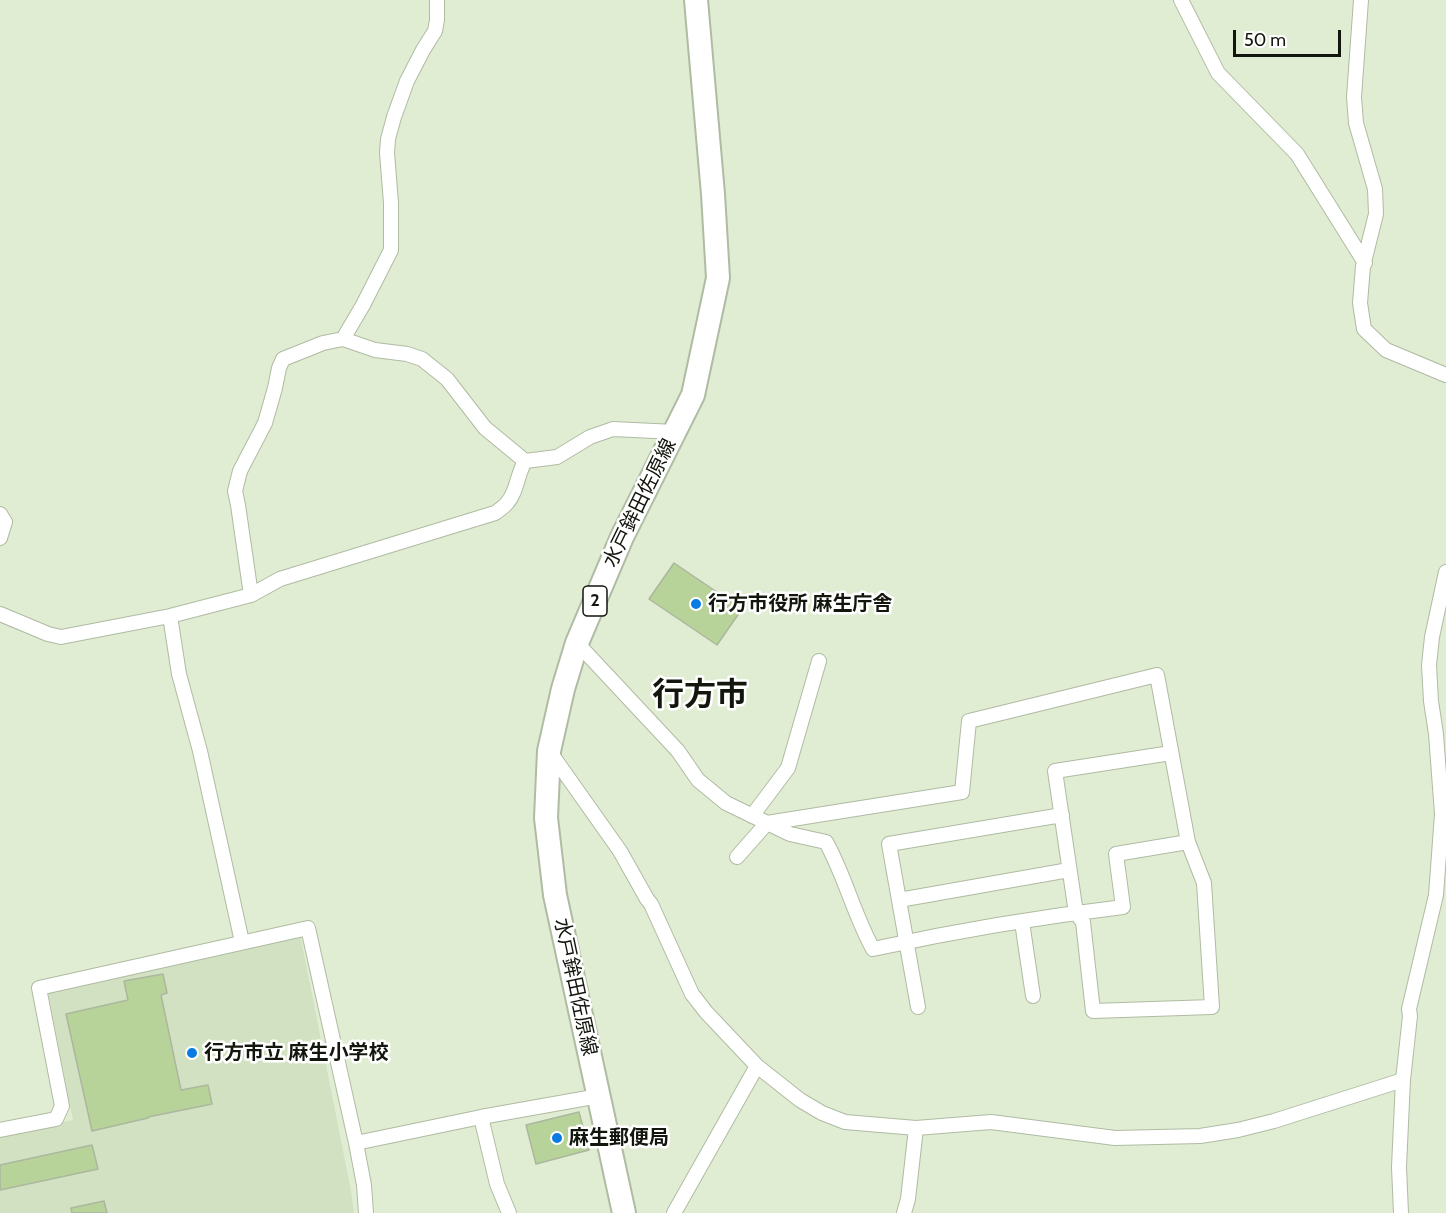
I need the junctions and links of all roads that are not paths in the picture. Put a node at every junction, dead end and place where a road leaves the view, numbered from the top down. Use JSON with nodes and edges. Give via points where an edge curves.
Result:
{"nodes":[{"id":1,"x":437,"y":0,"type":"edge"},
{"id":2,"x":696,"y":0,"type":"edge"},
{"id":3,"x":1181,"y":0,"type":"edge"},
{"id":4,"x":1361,"y":0,"type":"edge"},
{"id":5,"x":1365,"y":263,"type":"junction"},
{"id":6,"x":344,"y":339,"type":"junction"},
{"id":7,"x":1446,"y":375,"type":"edge"},
{"id":8,"x":675,"y":432,"type":"junction"},
{"id":9,"x":525,"y":462,"type":"junction"},
{"id":10,"x":0,"y":514,"type":"edge"},
{"id":11,"x":0,"y":538,"type":"edge"},
{"id":12,"x":1446,"y":572,"type":"edge"},
{"id":13,"x":251,"y":595,"type":"junction"},
{"id":14,"x":0,"y":614,"type":"edge"},
{"id":15,"x":170,"y":616,"type":"junction"},
{"id":16,"x":577,"y":643,"type":"junction"},
{"id":17,"x":819,"y":662,"type":"dead end"},
{"id":18,"x":549,"y":751,"type":"junction"},
{"id":19,"x":1171,"y":753,"type":"junction"},
{"id":20,"x":1062,"y":815,"type":"junction"},
{"id":21,"x":752,"y":816,"type":"junction"},
{"id":22,"x":767,"y":823,"type":"junction"},
{"id":23,"x":1188,"y":842,"type":"junction"},
{"id":24,"x":737,"y":857,"type":"dead end"},
{"id":25,"x":1069,"y":870,"type":"junction"},
{"id":26,"x":899,"y":900,"type":"junction"},
{"id":27,"x":1076,"y":913,"type":"junction"},
{"id":28,"x":1022,"y":922,"type":"junction"},
{"id":29,"x":242,"y":942,"type":"junction"},
{"id":30,"x":907,"y":942,"type":"junction"},
{"id":31,"x":1033,"y":996,"type":"dead end"},
{"id":32,"x":918,"y":1007,"type":"dead end"},
{"id":33,"x":757,"y":1066,"type":"junction"},
{"id":34,"x":1403,"y":1080,"type":"junction"},
{"id":35,"x":599,"y":1096,"type":"junction"},
{"id":36,"x":481,"y":1117,"type":"junction"},
{"id":37,"x":916,"y":1128,"type":"junction"},
{"id":38,"x":0,"y":1130,"type":"edge"},
{"id":39,"x":356,"y":1143,"type":"junction"},
{"id":40,"x":366,"y":1213,"type":"edge"},
{"id":41,"x":509,"y":1213,"type":"edge"},
{"id":42,"x":624,"y":1213,"type":"edge"},
{"id":43,"x":674,"y":1213,"type":"edge"},
{"id":44,"x":904,"y":1213,"type":"edge"},
{"id":45,"x":1401,"y":1213,"type":"edge"}],
"edges":[{"from":1,"to":6,"type":"street","via":[[435,32],[407,81],[388,139],[391,250]]},
{"from":2,"to":8,"type":"main road","name":"水戸鉾田佐原線","number":"2","via":[[718,278],[693,395]]},
{"from":3,"to":5,"type":"street","via":[[1218,73],[1297,154]]},
{"from":4,"to":5,"type":"street","via":[[1353,97],[1356,123],[1375,189],[1376,214]]},
{"from":5,"to":7,"type":"street","via":[[1360,303],[1364,329],[1386,350]]},
{"from":6,"to":9,"type":"street","via":[[422,359],[447,379],[485,428]]},
{"from":6,"to":13,"type":"street","via":[[283,359],[265,423],[240,471],[235,491]]},
{"from":8,"to":9,"type":"street","via":[[613,429],[590,437],[557,457]]},
{"from":8,"to":16,"type":"main road","name":"水戸鉾田佐原線","number":"2","via":[[622,537]]},
{"from":9,"to":13,"type":"street","via":[[507,504],[495,513],[280,579]]},
{"from":10,"to":11,"type":"street","via":[[5,522]]},
{"from":12,"to":34,"type":"street","via":[[1429,665],[1442,814],[1436,896],[1409,1009]]},
{"from":13,"to":15,"type":"street"},
{"from":14,"to":15,"type":"street","via":[[61,637]]},
{"from":15,"to":29,"type":"street","via":[[179,674]]},
{"from":16,"to":18,"type":"main road","name":"水戸鉾田佐原線","number":"2"},
{"from":16,"to":21,"type":"street","via":[[678,752],[698,780],[726,803]]},
{"from":17,"to":21,"type":"street","via":[[788,768]]},
{"from":18,"to":33,"type":"street","via":[[620,851],[651,904],[692,994]]},
{"from":18,"to":35,"type":"main road","name":"水戸鉾田佐原線","number":"2","via":[[546,818],[555,895]]},
{"from":19,"to":20,"type":"street","via":[[1055,771]]},
{"from":19,"to":22,"type":"street","via":[[1157,675],[969,721],[962,792]]},
{"from":19,"to":23,"type":"street"},
{"from":20,"to":25,"type":"street"},
{"from":20,"to":26,"type":"street","via":[[889,844]]},
{"from":21,"to":22,"type":"street"},
{"from":22,"to":24,"type":"street"},
{"from":22,"to":30,"type":"street","via":[[790,834],[826,842],[873,949]]},
{"from":23,"to":27,"type":"street","via":[[1116,854],[1123,907]]},
{"from":23,"to":27,"type":"street","via":[[1204,883],[1212,1007],[1093,1011],[1083,922]]},
{"from":25,"to":26,"type":"street"},
{"from":25,"to":27,"type":"street"},
{"from":26,"to":30,"type":"street"},
{"from":27,"to":28,"type":"street"},
{"from":28,"to":30,"type":"street"},
{"from":28,"to":31,"type":"street"},
{"from":29,"to":38,"type":"street","via":[[39,988],[62,1106],[56,1119]]},
{"from":29,"to":39,"type":"street","via":[[308,928]]},
{"from":30,"to":32,"type":"street"},
{"from":33,"to":37,"type":"street","via":[[800,1100],[845,1122]]},
{"from":33,"to":43,"type":"street"},
{"from":34,"to":37,"type":"street","via":[[1274,1121],[1200,1136],[1115,1138],[991,1122]]},
{"from":34,"to":45,"type":"street"},
{"from":35,"to":36,"type":"street"},
{"from":35,"to":42,"type":"main road","name":"水戸鉾田佐原線","number":"2"},
{"from":36,"to":39,"type":"street"},
{"from":36,"to":41,"type":"street"},
{"from":37,"to":44,"type":"street"},
{"from":39,"to":40,"type":"street"}]}
